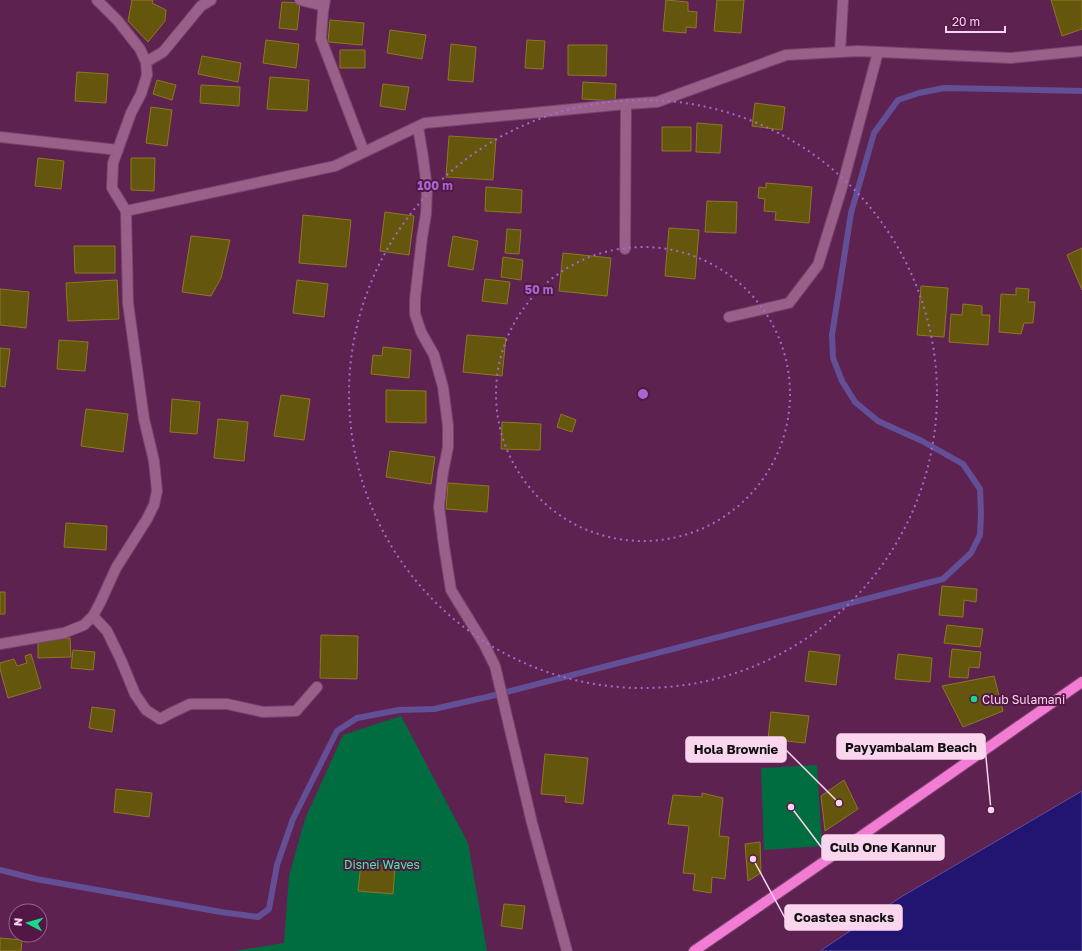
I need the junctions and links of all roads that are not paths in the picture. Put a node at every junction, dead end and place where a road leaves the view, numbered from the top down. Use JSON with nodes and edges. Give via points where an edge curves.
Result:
{"nodes":[{"id":1,"x":97,"y":0,"type":"edge"},
{"id":2,"x":211,"y":0,"type":"edge"},
{"id":3,"x":300,"y":0,"type":"edge"},
{"id":4,"x":843,"y":0,"type":"edge"},
{"id":5,"x":325,"y":3,"type":"edge"},
{"id":6,"x":1082,"y":50,"type":"edge"},
{"id":7,"x":840,"y":52,"type":"junction"},
{"id":8,"x":878,"y":52,"type":"junction"},
{"id":9,"x":146,"y":62,"type":"junction"},
{"id":10,"x":626,"y":104,"type":"junction"},
{"id":11,"x":418,"y":127,"type":"junction"},
{"id":12,"x":0,"y":137,"type":"edge"},
{"id":13,"x":118,"y":150,"type":"junction"},
{"id":14,"x":364,"y":152,"type":"junction"},
{"id":15,"x":126,"y":211,"type":"junction"},
{"id":16,"x":625,"y":249,"type":"dead end"},
{"id":17,"x":729,"y":317,"type":"dead end"},
{"id":18,"x":93,"y":616,"type":"junction"},
{"id":19,"x":0,"y":644,"type":"edge"},
{"id":20,"x":1082,"y":682,"type":"edge"},
{"id":21,"x":317,"y":687,"type":"dead end"},
{"id":22,"x":567,"y":951,"type":"edge"},
{"id":23,"x":694,"y":951,"type":"edge"}],
"edges":[{"from":1,"to":9,"type":"street","via":[[118,21]]},
{"from":2,"to":9,"type":"street","via":[[201,6],[163,52]]},
{"from":3,"to":5,"type":"street"},
{"from":4,"to":7,"type":"street"},
{"from":5,"to":14,"type":"street","via":[[321,40]]},
{"from":6,"to":8,"type":"street","via":[[1011,58]]},
{"from":7,"to":8,"type":"street"},
{"from":7,"to":10,"type":"street","via":[[786,54],[657,102]]},
{"from":8,"to":17,"type":"street","via":[[818,265],[788,303]]},
{"from":9,"to":13,"type":"street","via":[[147,75],[141,94],[131,113]]},
{"from":10,"to":11,"type":"street","via":[[425,123]]},
{"from":10,"to":16,"type":"street"},
{"from":11,"to":14,"type":"street"},
{"from":11,"to":22,"type":"street","via":[[427,189],[414,299],[415,314],[421,332],[434,355],[443,387],[448,447],[439,507],[451,590],[495,666],[532,823]]},
{"from":12,"to":13,"type":"street"},
{"from":13,"to":15,"type":"street","via":[[113,163],[112,188]]},
{"from":14,"to":15,"type":"street","via":[[335,166]]},
{"from":15,"to":18,"type":"street","via":[[128,303],[157,491],[147,520],[116,568]]},
{"from":18,"to":19,"type":"street","via":[[84,625],[64,633]]},
{"from":18,"to":21,"type":"street","via":[[107,631],[135,694],[146,710],[160,719],[190,704],[227,704],[263,712],[296,711]]},
{"from":20,"to":23,"type":"main road"}]}
